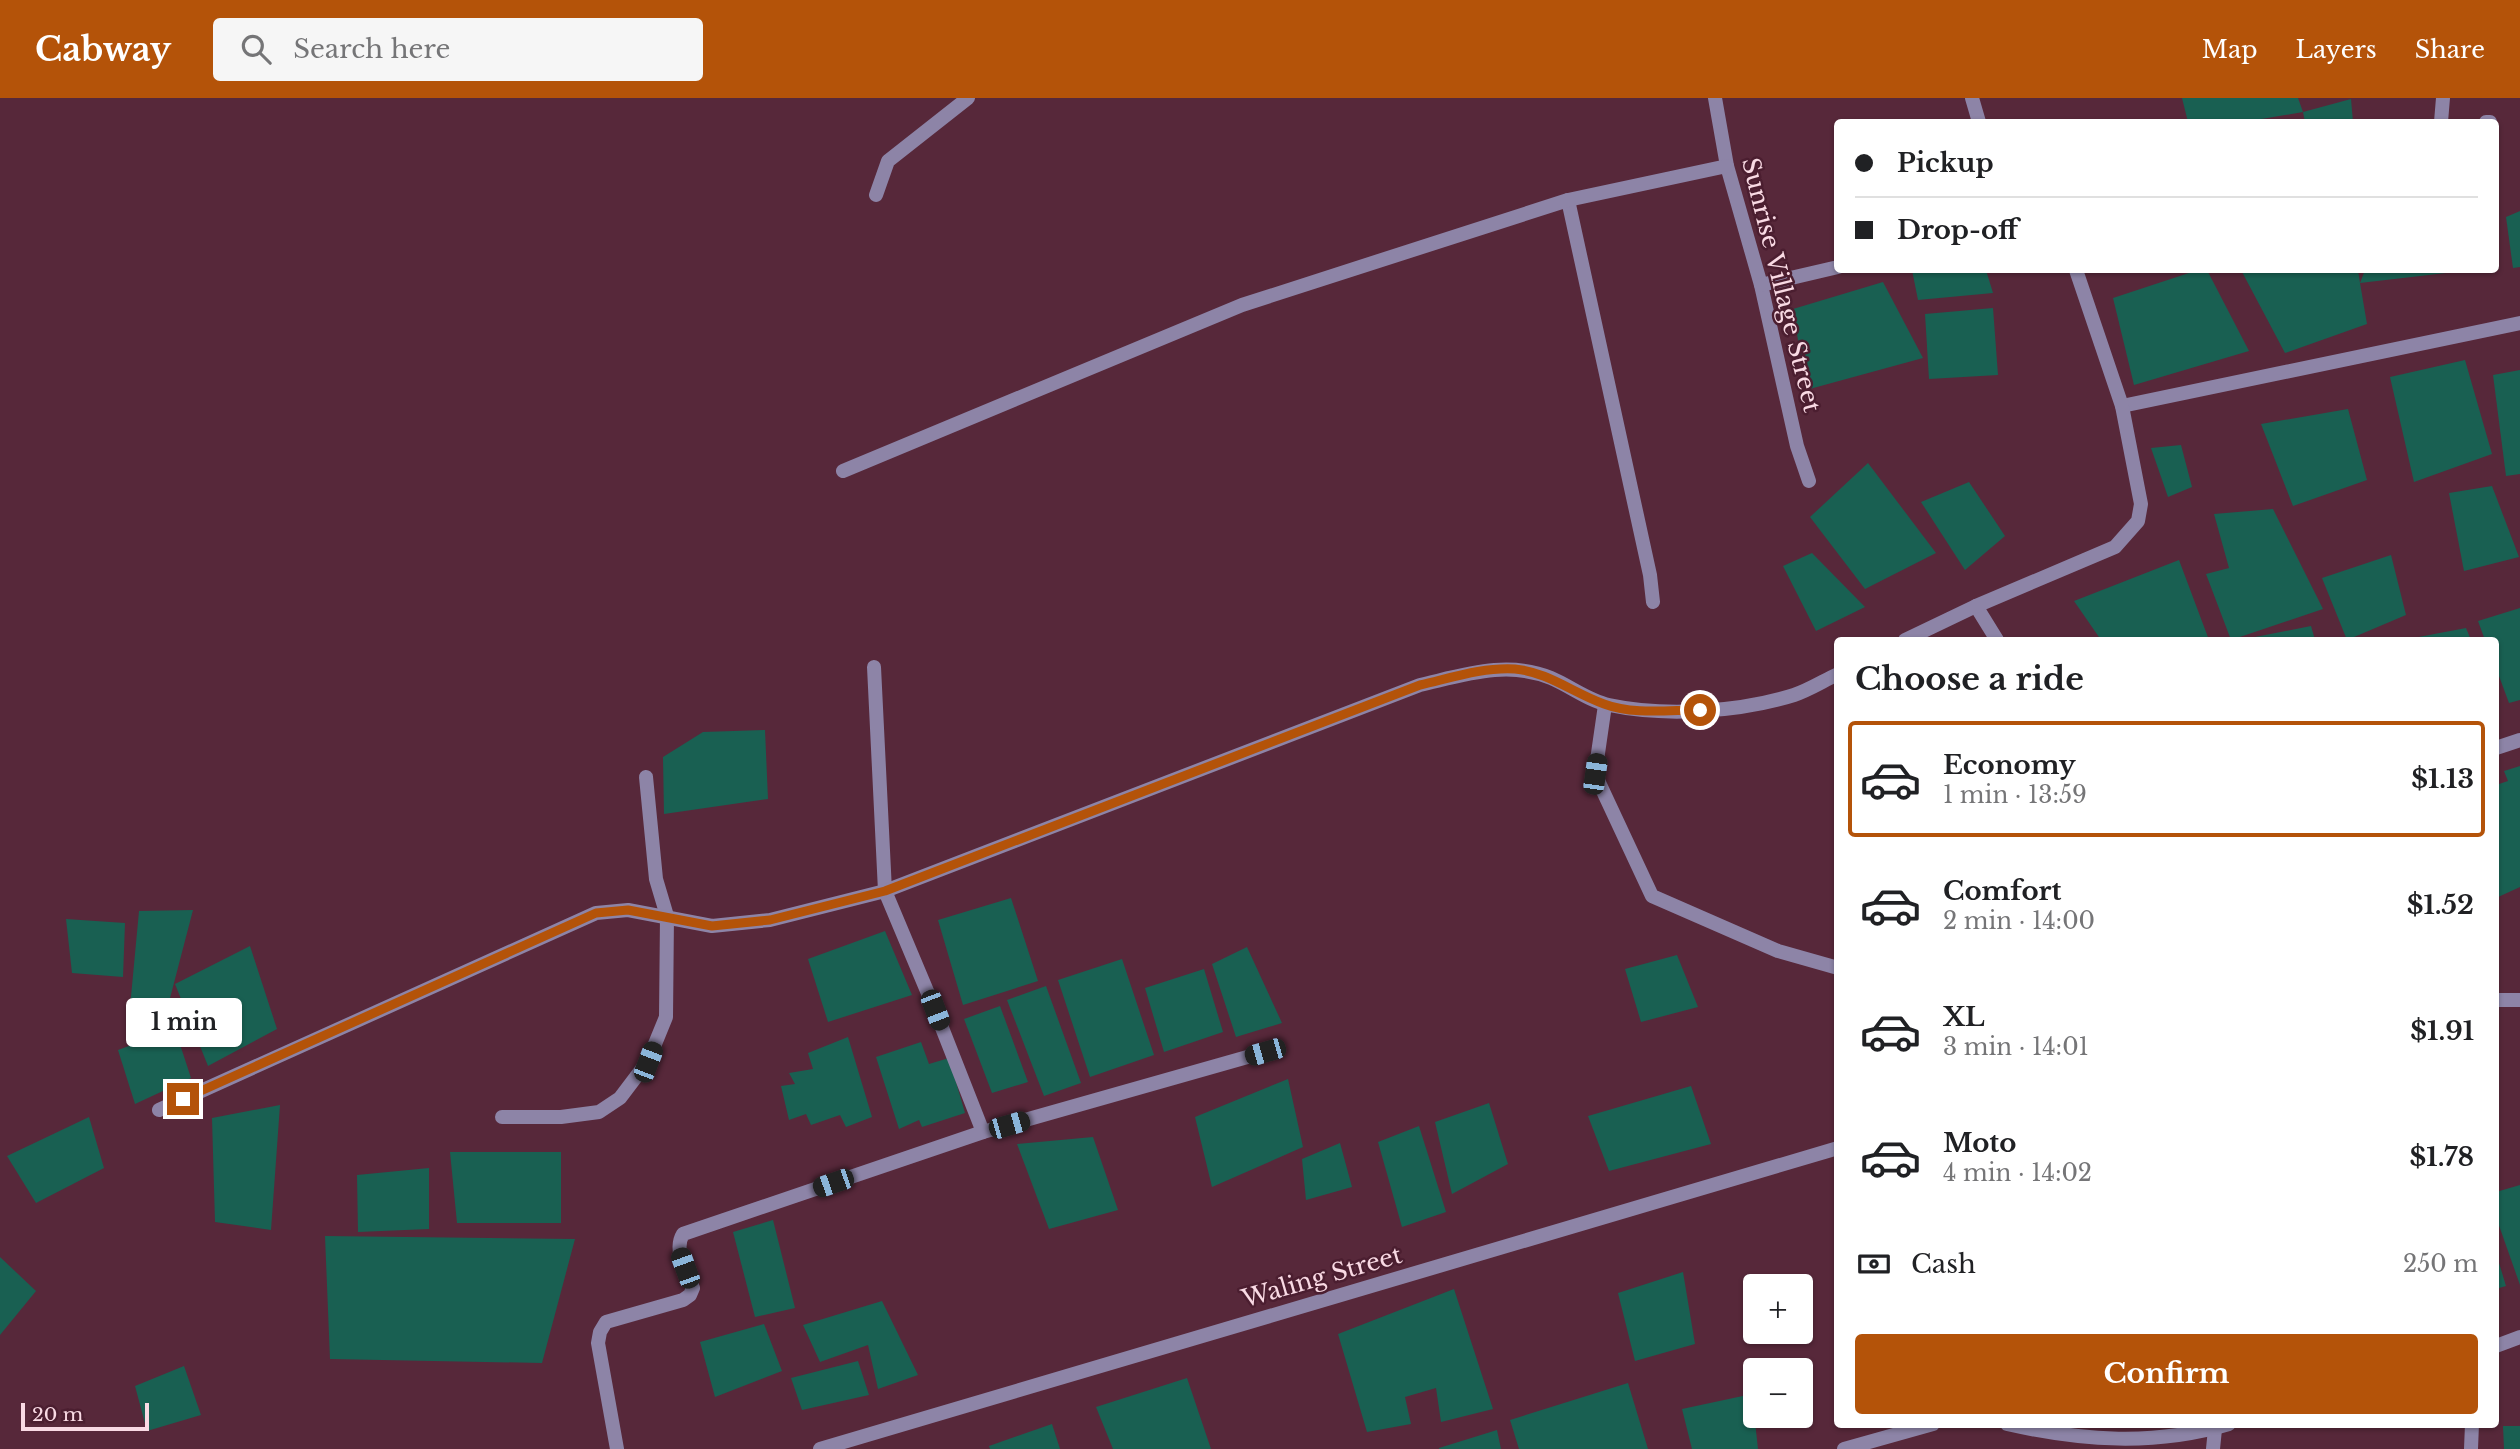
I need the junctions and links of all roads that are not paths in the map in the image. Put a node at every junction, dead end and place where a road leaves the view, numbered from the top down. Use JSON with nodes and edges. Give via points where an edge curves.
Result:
{"nodes":[{"id":1,"x":968,"y":98,"type":"edge"},
{"id":2,"x":1715,"y":98,"type":"edge"},
{"id":3,"x":1972,"y":98,"type":"edge"},
{"id":4,"x":2443,"y":98,"type":"edge"},
{"id":5,"x":1978,"y":119,"type":"edge"},
{"id":6,"x":2441,"y":119,"type":"edge"},
{"id":7,"x":1727,"y":166,"type":"junction"},
{"id":8,"x":876,"y":195,"type":"dead end"},
{"id":9,"x":1568,"y":200,"type":"junction"},
{"id":10,"x":1834,"y":268,"type":"edge"},
{"id":11,"x":2077,"y":273,"type":"edge"},
{"id":12,"x":1761,"y":285,"type":"junction"},
{"id":13,"x":2520,"y":323,"type":"edge"},
{"id":14,"x":2122,"y":406,"type":"junction"},
{"id":15,"x":844,"y":471,"type":"dead end"},
{"id":16,"x":1809,"y":481,"type":"dead end"},
{"id":17,"x":1653,"y":602,"type":"dead end"},
{"id":18,"x":1976,"y":606,"type":"junction"},
{"id":19,"x":1911,"y":637,"type":"edge"},
{"id":20,"x":1995,"y":637,"type":"edge"},
{"id":21,"x":874,"y":667,"type":"dead end"},
{"id":22,"x":1834,"y":676,"type":"edge"},
{"id":23,"x":1605,"y":705,"type":"junction"},
{"id":24,"x":2520,"y":740,"type":"edge"},
{"id":25,"x":2499,"y":747,"type":"edge"},
{"id":26,"x":646,"y":777,"type":"dead end"},
{"id":27,"x":885,"y":891,"type":"junction"},
{"id":28,"x":667,"y":916,"type":"junction"},
{"id":29,"x":1834,"y":967,"type":"edge"},
{"id":30,"x":2499,"y":1000,"type":"edge"},
{"id":31,"x":2520,"y":1000,"type":"edge"},
{"id":32,"x":1265,"y":1052,"type":"dead end"},
{"id":33,"x":159,"y":1110,"type":"dead end"},
{"id":34,"x":502,"y":1117,"type":"dead end"},
{"id":35,"x":983,"y":1132,"type":"junction"},
{"id":36,"x":1834,"y":1150,"type":"edge"},
{"id":37,"x":2520,"y":1337,"type":"edge"},
{"id":38,"x":2499,"y":1345,"type":"edge"},
{"id":39,"x":1919,"y":1428,"type":"edge"},
{"id":40,"x":2024,"y":1428,"type":"edge"},
{"id":41,"x":2217,"y":1428,"type":"edge"},
{"id":42,"x":2222,"y":1428,"type":"edge"},
{"id":43,"x":2472,"y":1428,"type":"edge"},
{"id":44,"x":617,"y":1449,"type":"edge"},
{"id":45,"x":820,"y":1449,"type":"edge"},
{"id":46,"x":1844,"y":1449,"type":"edge"},
{"id":47,"x":2213,"y":1449,"type":"edge"},
{"id":48,"x":2471,"y":1449,"type":"edge"}],
"edges":[{"from":1,"to":8,"type":"street","via":[[888,161]]},
{"from":2,"to":7,"type":"street","name":"Sunrise Village Street"},
{"from":3,"to":5,"type":"street"},
{"from":4,"to":6,"type":"street"},
{"from":7,"to":9,"type":"street"},
{"from":7,"to":12,"type":"street","name":"Sunrise Village Street"},
{"from":9,"to":15,"type":"street","via":[[1241,305]]},
{"from":9,"to":17,"type":"street"},
{"from":10,"to":12,"type":"street"},
{"from":11,"to":14,"type":"street"},
{"from":12,"to":16,"type":"street","name":"Sunrise Village Street"},
{"from":13,"to":14,"type":"street"},
{"from":14,"to":18,"type":"street","via":[[2141,504],[2138,521],[2128,535],[2115,547]]},
{"from":18,"to":19,"type":"street"},
{"from":18,"to":20,"type":"street"},
{"from":21,"to":27,"type":"street"},
{"from":22,"to":23,"type":"street","via":[[1796,694],[1750,706],[1644,711]]},
{"from":23,"to":27,"type":"street","via":[[1549,677],[1517,670],[1491,669],[1420,685]]},
{"from":23,"to":29,"type":"street","via":[[1595,774],[1652,896],[1778,951]]},
{"from":24,"to":25,"type":"street"},
{"from":26,"to":28,"type":"street","via":[[656,879]]},
{"from":27,"to":28,"type":"street","via":[[770,920],[712,926]]},
{"from":27,"to":35,"type":"street"},
{"from":28,"to":33,"type":"street","via":[[628,910],[596,913]]},
{"from":28,"to":34,"type":"street","via":[[666,1017],[648,1062],[620,1098],[598,1112],[561,1118]]},
{"from":30,"to":31,"type":"street"},
{"from":32,"to":35,"type":"street"},
{"from":35,"to":44,"type":"street","via":[[683,1234],[678,1249],[693,1288],[690,1295],[606,1322],[600,1332],[598,1343]]},
{"from":36,"to":45,"type":"street","name":"Waling Street"},
{"from":37,"to":38,"type":"street"},
{"from":39,"to":46,"type":"street"},
{"from":40,"to":41,"type":"street","via":[[2118,1441]]},
{"from":42,"to":47,"type":"street"},
{"from":43,"to":48,"type":"street"}]}
